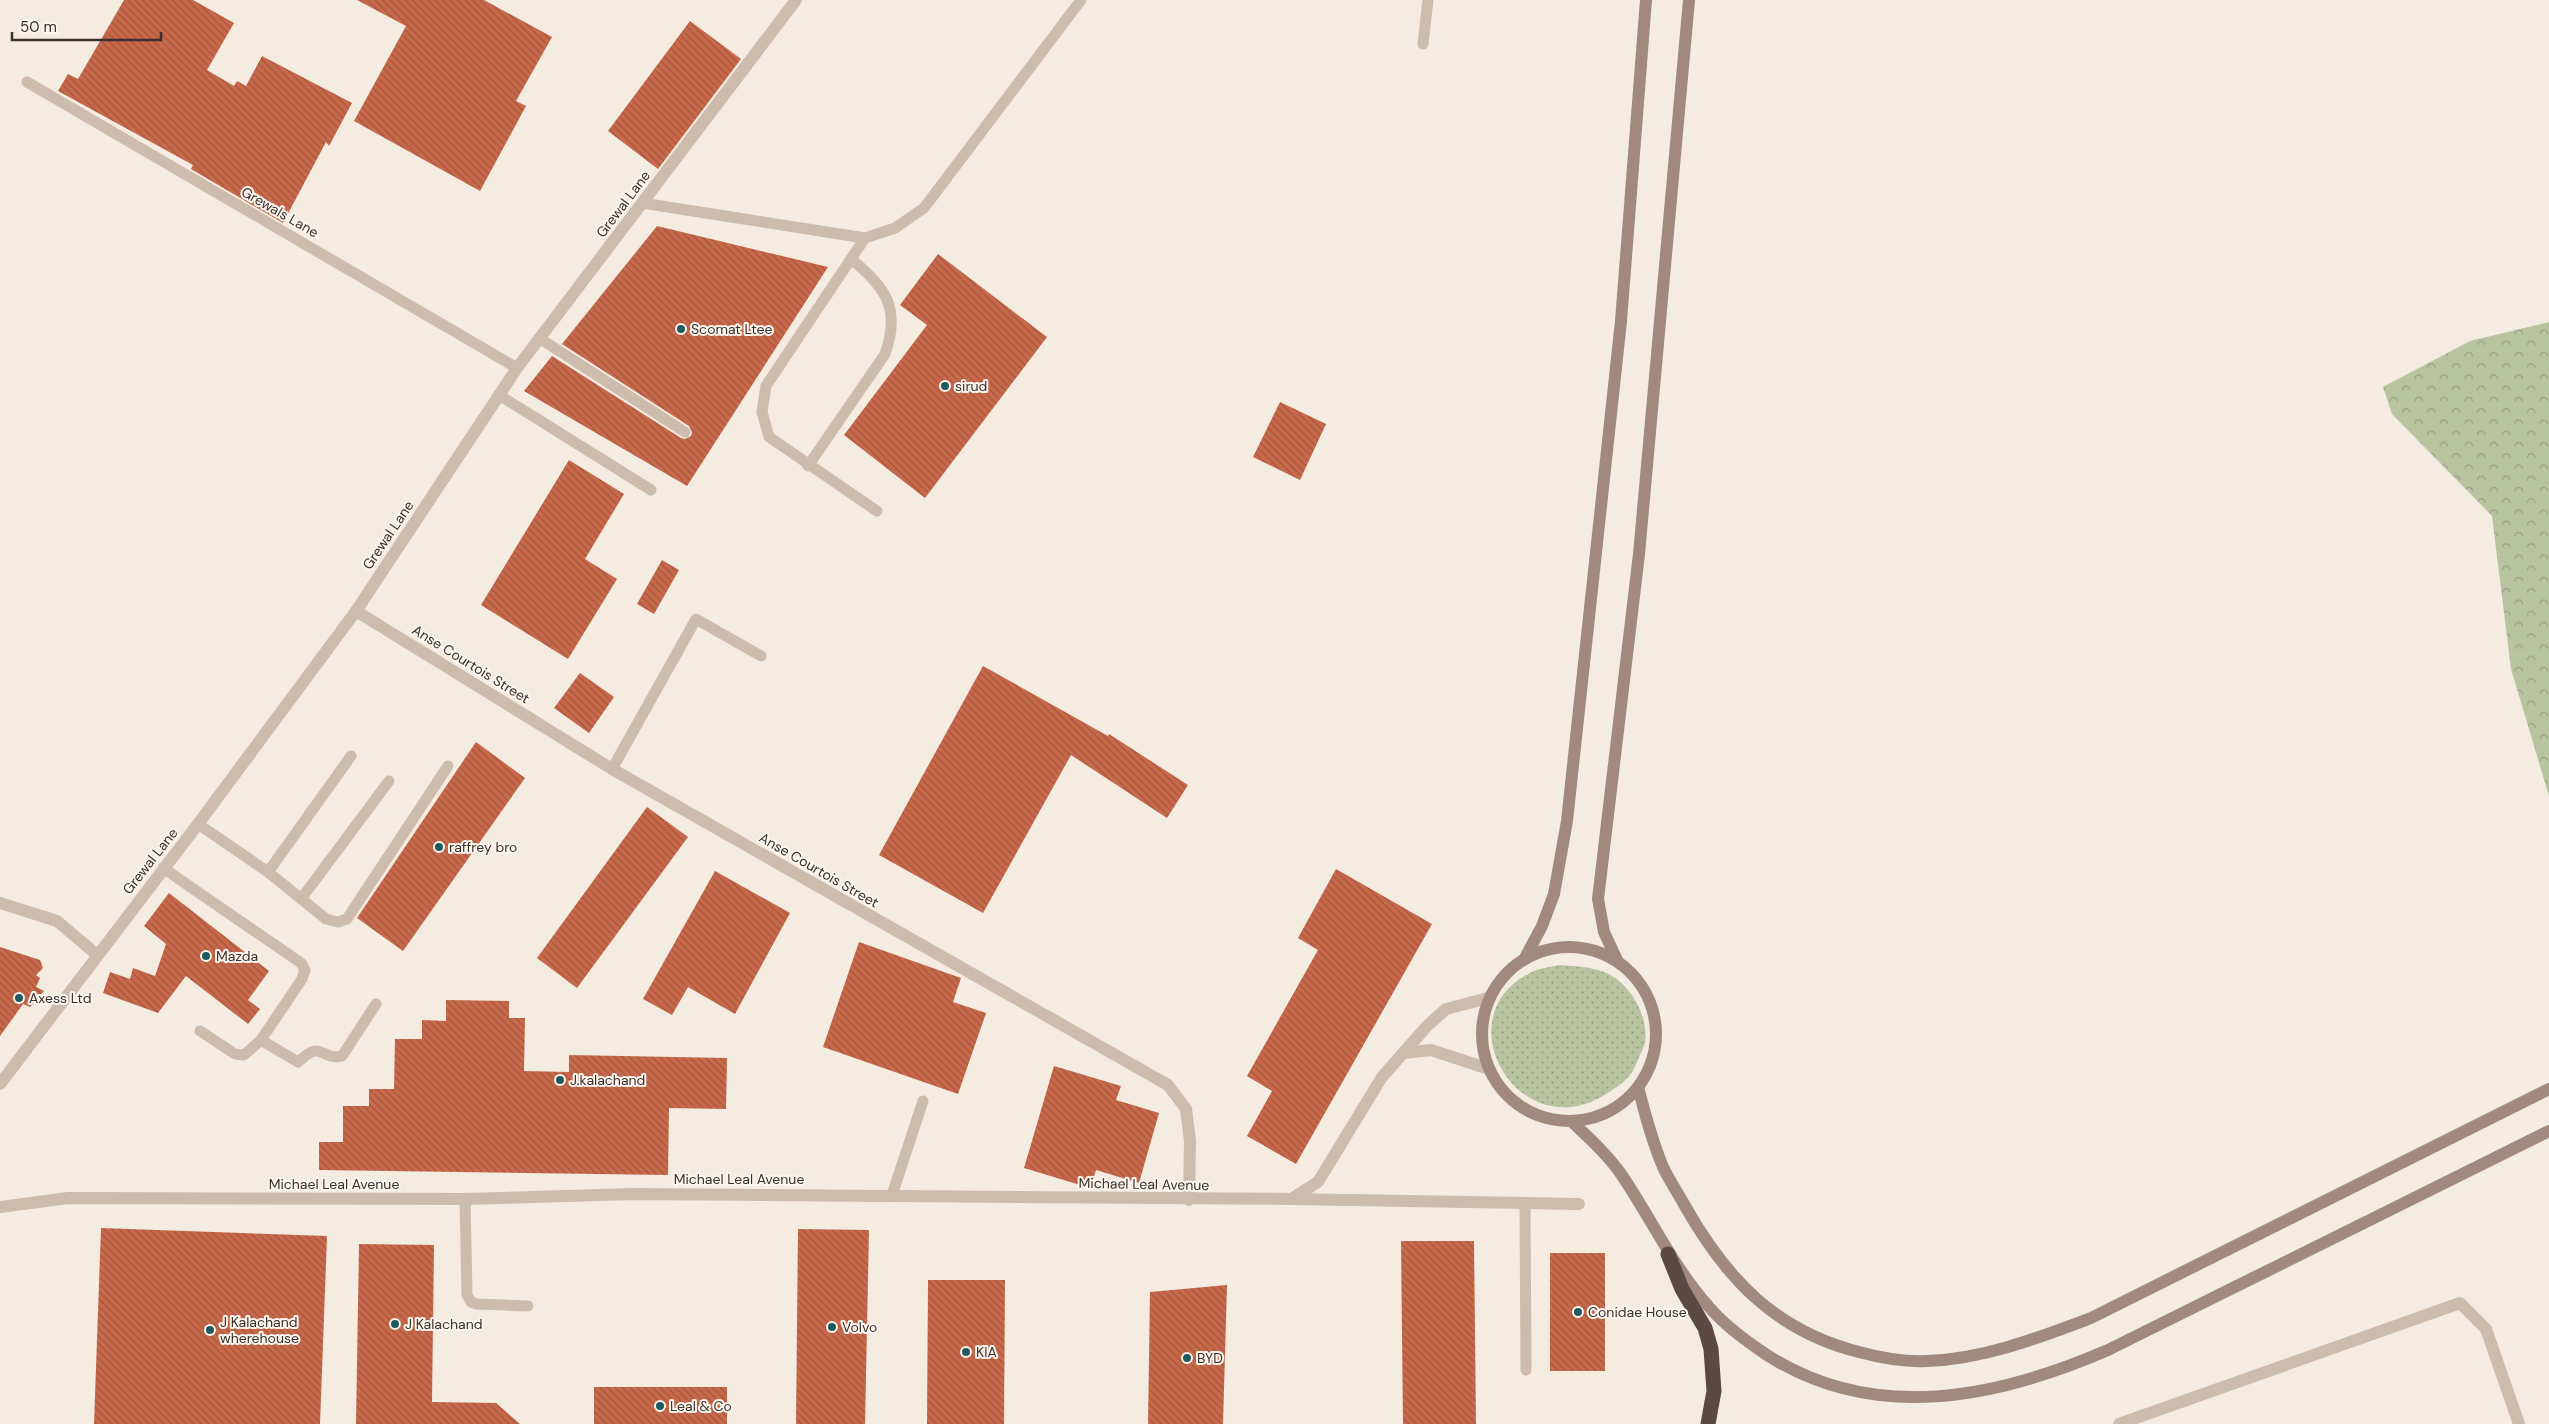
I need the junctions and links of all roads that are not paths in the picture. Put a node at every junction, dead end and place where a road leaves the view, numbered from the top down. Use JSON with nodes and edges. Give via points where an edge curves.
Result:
{"nodes":[{"id":1,"x":796,"y":0,"type":"edge"},
{"id":2,"x":1081,"y":0,"type":"edge"},
{"id":3,"x":1428,"y":0,"type":"edge"},
{"id":4,"x":1646,"y":0,"type":"edge"},
{"id":5,"x":1689,"y":0,"type":"edge"},
{"id":6,"x":1423,"y":44,"type":"dead end"},
{"id":7,"x":27,"y":82,"type":"dead end"},
{"id":8,"x":642,"y":203,"type":"junction"},
{"id":9,"x":865,"y":238,"type":"junction"},
{"id":10,"x":851,"y":259,"type":"junction"},
{"id":11,"x":539,"y":338,"type":"junction"},
{"id":12,"x":517,"y":368,"type":"junction"},
{"id":13,"x":499,"y":395,"type":"junction"},
{"id":14,"x":685,"y":432,"type":"dead end"},
{"id":15,"x":808,"y":466,"type":"junction"},
{"id":16,"x":651,"y":490,"type":"dead end"},
{"id":17,"x":877,"y":511,"type":"dead end"},
{"id":18,"x":356,"y":611,"type":"junction"},
{"id":19,"x":761,"y":656,"type":"dead end"},
{"id":20,"x":351,"y":756,"type":"dead end"},
{"id":21,"x":448,"y":766,"type":"dead end"},
{"id":22,"x":612,"y":769,"type":"junction"},
{"id":23,"x":389,"y":781,"type":"dead end"},
{"id":24,"x":198,"y":824,"type":"junction"},
{"id":25,"x":163,"y":868,"type":"junction"},
{"id":26,"x":268,"y":872,"type":"junction"},
{"id":27,"x":301,"y":899,"type":"junction"},
{"id":28,"x":0,"y":903,"type":"edge"},
{"id":29,"x":96,"y":954,"type":"junction"},
{"id":30,"x":1526,"y":956,"type":"junction"},
{"id":31,"x":1617,"y":960,"type":"junction"},
{"id":32,"x":1488,"y":998,"type":"junction"},
{"id":33,"x":376,"y":1004,"type":"dead end"},
{"id":34,"x":200,"y":1031,"type":"dead end"},
{"id":35,"x":261,"y":1040,"type":"junction"},
{"id":36,"x":1404,"y":1053,"type":"junction"},
{"id":37,"x":1488,"y":1069,"type":"junction"},
{"id":38,"x":0,"y":1084,"type":"edge"},
{"id":39,"x":1638,"y":1087,"type":"junction"},
{"id":40,"x":2549,"y":1089,"type":"edge"},
{"id":41,"x":923,"y":1102,"type":"dead end"},
{"id":42,"x":1572,"y":1122,"type":"junction"},
{"id":43,"x":2549,"y":1131,"type":"edge"},
{"id":44,"x":892,"y":1195,"type":"junction"},
{"id":45,"x":466,"y":1199,"type":"junction"},
{"id":46,"x":1291,"y":1199,"type":"junction"},
{"id":47,"x":1189,"y":1200,"type":"junction"},
{"id":48,"x":1525,"y":1204,"type":"junction"},
{"id":49,"x":1578,"y":1204,"type":"dead end"},
{"id":50,"x":0,"y":1207,"type":"edge"},
{"id":51,"x":1668,"y":1254,"type":"junction"},
{"id":52,"x":528,"y":1306,"type":"dead end"},
{"id":53,"x":1526,"y":1370,"type":"dead end"},
{"id":54,"x":1708,"y":1424,"type":"edge"},
{"id":55,"x":2120,"y":1424,"type":"edge"},
{"id":56,"x":2519,"y":1424,"type":"edge"}],
"edges":[{"from":1,"to":8,"type":"street","name":"Grewal Lane"},
{"from":2,"to":9,"type":"lane","via":[[924,208],[895,228]]},
{"from":3,"to":6,"type":"lane"},
{"from":4,"to":30,"type":"street","via":[[1621,321],[1568,821],[1554,894]]},
{"from":5,"to":31,"type":"street","via":[[1639,554],[1598,900],[1604,932]]},
{"from":7,"to":12,"type":"lane","name":"Grewals Lane"},
{"from":8,"to":9,"type":"lane"},
{"from":8,"to":11,"type":"street","name":"Grewal Lane"},
{"from":9,"to":10,"type":"lane"},
{"from":10,"to":15,"type":"lane","via":[[874,278],[889,303],[892,333],[885,354]]},
{"from":10,"to":15,"type":"lane","via":[[766,386],[762,412],[769,437]]},
{"from":11,"to":12,"type":"street","name":"Grewal Lane"},
{"from":11,"to":14,"type":"lane"},
{"from":12,"to":13,"type":"street","name":"Grewal Lane"},
{"from":13,"to":16,"type":"lane"},
{"from":13,"to":18,"type":"street","name":"Grewal Lane"},
{"from":15,"to":17,"type":"lane"},
{"from":18,"to":22,"type":"street","name":"Anse Courtois Street"},
{"from":18,"to":24,"type":"street","name":"Grewal Lane"},
{"from":19,"to":22,"type":"lane","via":[[696,619]]},
{"from":20,"to":26,"type":"lane"},
{"from":21,"to":27,"type":"lane","via":[[347,919],[338,922],[326,919]]},
{"from":22,"to":47,"type":"street","name":"Anse Courtois Street","via":[[1168,1085],[1186,1109],[1190,1141]]},
{"from":23,"to":27,"type":"lane"},
{"from":24,"to":25,"type":"street","name":"Grewal Lane"},
{"from":24,"to":26,"type":"lane"},
{"from":25,"to":29,"type":"street","name":"Grewal Lane"},
{"from":25,"to":35,"type":"lane","via":[[301,963],[305,970]]},
{"from":26,"to":27,"type":"lane"},
{"from":28,"to":29,"type":"street","via":[[57,921]]},
{"from":29,"to":38,"type":"street","name":"Grewal Lane"},
{"from":30,"to":31,"type":"street","via":[[1548,948],[1572,945],[1596,950]]},
{"from":30,"to":32,"type":"street","via":[[1504,974]]},
{"from":31,"to":39,"type":"street","via":[[1635,976],[1648,996],[1655,1019],[1656,1043],[1650,1066]]},
{"from":32,"to":36,"type":"street","via":[[1446,1009]]},
{"from":32,"to":37,"type":"street","via":[[1482,1022],[1482,1046]]},
{"from":33,"to":35,"type":"lane","via":[[342,1056],[334,1058],[314,1050],[298,1062]]},
{"from":34,"to":35,"type":"lane","via":[[235,1054],[244,1055]]},
{"from":36,"to":37,"type":"street","via":[[1431,1050]]},
{"from":36,"to":46,"type":"street","via":[[1382,1077],[1318,1182]]},
{"from":37,"to":42,"type":"street","via":[[1514,1102],[1551,1120]]},
{"from":39,"to":40,"type":"street","via":[[1664,1168],[1692,1217],[1723,1265],[1765,1308],[1802,1332],[1838,1347],[1880,1358],[1926,1361],[1978,1355],[2032,1340],[2091,1318]]},
{"from":39,"to":42,"type":"street","via":[[1609,1112]]},
{"from":41,"to":44,"type":"lane"},
{"from":42,"to":51,"type":"street","via":[[1620,1173]]},
{"from":43,"to":51,"type":"street","via":[[2108,1350],[2028,1381],[1983,1391],[1926,1398],[1866,1394],[1816,1381],[1778,1362],[1744,1339],[1709,1308]]},
{"from":44,"to":45,"type":"street","name":"Michael Leal Avenue","via":[[632,1194]]},
{"from":44,"to":47,"type":"street","name":"Michael Leal Avenue"},
{"from":45,"to":50,"type":"street","name":"Michael Leal Avenue","via":[[68,1198]]},
{"from":45,"to":52,"type":"lane","via":[[467,1295],[471,1302]]},
{"from":46,"to":47,"type":"street","name":"Michael Leal Avenue"},
{"from":46,"to":48,"type":"street","name":"Michael Leal Avenue"},
{"from":48,"to":49,"type":"street","name":"Michael Leal Avenue"},
{"from":48,"to":53,"type":"lane"},
{"from":51,"to":54,"type":"highway","via":[[1682,1289],[1705,1328],[1711,1349],[1714,1391]]},
{"from":55,"to":56,"type":"street","via":[[2460,1303],[2486,1329]]}]}
